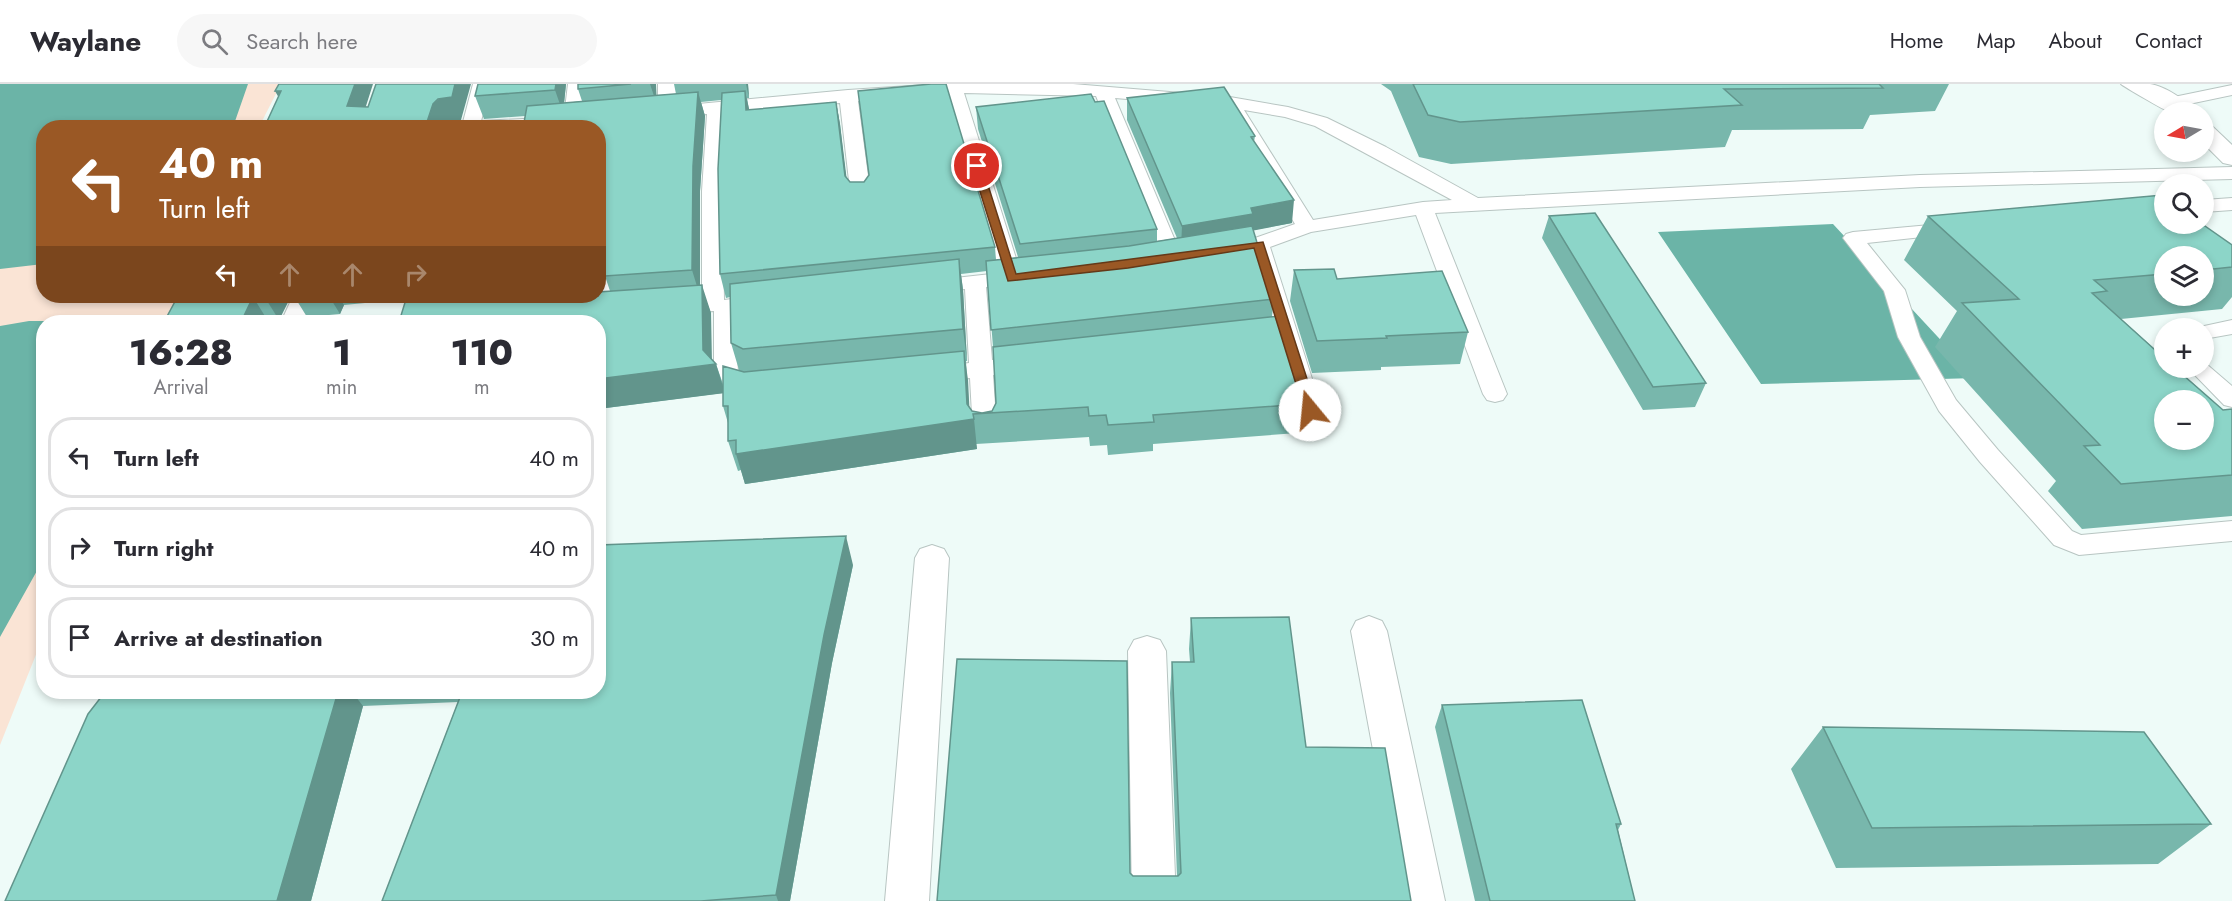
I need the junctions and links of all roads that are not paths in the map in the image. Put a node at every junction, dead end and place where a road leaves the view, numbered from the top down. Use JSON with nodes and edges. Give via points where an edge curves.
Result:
{"nodes":[{"id":1,"x":482,"y":84,"type":"edge"},
{"id":2,"x":577,"y":84,"type":"edge"},
{"id":3,"x":667,"y":84,"type":"edge"},
{"id":4,"x":2132,"y":84,"type":"edge"},
{"id":5,"x":954,"y":88,"type":"junction"},
{"id":6,"x":2232,"y":90,"type":"edge"},
{"id":7,"x":1103,"y":91,"type":"junction"},
{"id":8,"x":848,"y":95,"type":"junction"},
{"id":9,"x":1230,"y":102,"type":"junction"},
{"id":10,"x":2165,"y":102,"type":"edge"},
{"id":11,"x":2195,"y":102,"type":"edge"},
{"id":12,"x":716,"y":107,"type":"junction"},
{"id":13,"x":668,"y":112,"type":"junction"},
{"id":14,"x":644,"y":114,"type":"edge"},
{"id":15,"x":596,"y":118,"type":"edge"},
{"id":16,"x":465,"y":120,"type":"edge"},
{"id":17,"x":573,"y":120,"type":"joint"},
{"id":18,"x":2214,"y":141,"type":"edge"},
{"id":19,"x":2232,"y":158,"type":"edge"},
{"id":20,"x":2232,"y":173,"type":"edge"},
{"id":21,"x":861,"y":198,"type":"edge"},
{"id":22,"x":1474,"y":204,"type":"junction"},
{"id":23,"x":2232,"y":204,"type":"edge"},
{"id":24,"x":2214,"y":205,"type":"edge"},
{"id":25,"x":1423,"y":208,"type":"junction"},
{"id":26,"x":1307,"y":227,"type":"junction"},
{"id":27,"x":1969,"y":228,"type":"edge"},
{"id":28,"x":1259,"y":244,"type":"junction"},
{"id":29,"x":1172,"y":257,"type":"junction"},
{"id":30,"x":1150,"y":261,"type":"edge"},
{"id":31,"x":1047,"y":274,"type":"edge"},
{"id":32,"x":1012,"y":278,"type":"junction"},
{"id":33,"x":975,"y":283,"type":"junction"},
{"id":34,"x":907,"y":288,"type":"edge"},
{"id":35,"x":783,"y":300,"type":"edge"},
{"id":36,"x":592,"y":303,"type":"edge"},
{"id":37,"x":719,"y":306,"type":"junction"},
{"id":38,"x":657,"y":308,"type":"edge"},
{"id":39,"x":623,"y":310,"type":"edge"},
{"id":40,"x":2232,"y":327,"type":"edge"},
{"id":41,"x":2214,"y":330,"type":"edge"},
{"id":42,"x":1287,"y":335,"type":"junction"},
{"id":43,"x":1264,"y":338,"type":"edge"},
{"id":44,"x":1051,"y":361,"type":"edge"},
{"id":45,"x":981,"y":369,"type":"junction"},
{"id":46,"x":910,"y":376,"type":"edge"},
{"id":47,"x":2210,"y":378,"type":"edge"},
{"id":48,"x":768,"y":390,"type":"edge"},
{"id":49,"x":1495,"y":394,"type":"dead end"},
{"id":50,"x":2232,"y":399,"type":"edge"},
{"id":51,"x":1310,"y":410,"type":"edge"},
{"id":52,"x":985,"y":433,"type":"dead end"},
{"id":53,"x":2232,"y":531,"type":"edge"},
{"id":54,"x":932,"y":558,"type":"dead end"},
{"id":55,"x":1369,"y":631,"type":"dead end"},
{"id":56,"x":1147,"y":651,"type":"dead end"},
{"id":57,"x":907,"y":901,"type":"edge"},
{"id":58,"x":1155,"y":901,"type":"edge"},
{"id":59,"x":1423,"y":901,"type":"edge"}],
"edges":[{"from":1,"to":16,"type":"lane"},
{"from":2,"to":17,"type":"lane"},
{"from":3,"to":13,"type":"lane"},
{"from":4,"to":10,"type":"street"},
{"from":5,"to":7,"type":"lane"},
{"from":5,"to":8,"type":"lane"},
{"from":5,"to":32,"type":"lane"},
{"from":6,"to":11,"type":"lane"},
{"from":7,"to":9,"type":"lane"},
{"from":7,"to":29,"type":"lane"},
{"from":8,"to":12,"type":"lane"},
{"from":8,"to":21,"type":"lane"},
{"from":9,"to":22,"type":"lane","via":[[1321,122]]},
{"from":9,"to":26,"type":"lane"},
{"from":12,"to":13,"type":"lane"},
{"from":12,"to":37,"type":"lane","via":[[712,191]]},
{"from":13,"to":14,"type":"lane"},
{"from":15,"to":17,"type":"lane"},
{"from":18,"to":19,"type":"street"},
{"from":20,"to":22,"type":"lane","via":[[1920,181]]},
{"from":22,"to":25,"type":"lane"},
{"from":23,"to":24,"type":"lane"},
{"from":25,"to":26,"type":"lane"},
{"from":25,"to":49,"type":"lane"},
{"from":26,"to":28,"type":"lane"},
{"from":27,"to":53,"type":"lane","via":[[1853,238],[1894,290],[1909,337],[1947,405],[1989,456],[2071,543]]},
{"from":28,"to":29,"type":"lane"},
{"from":28,"to":42,"type":"lane"},
{"from":29,"to":30,"type":"lane"},
{"from":31,"to":32,"type":"lane"},
{"from":32,"to":33,"type":"lane"},
{"from":33,"to":34,"type":"lane"},
{"from":33,"to":45,"type":"lane"},
{"from":35,"to":37,"type":"lane"},
{"from":36,"to":39,"type":"lane","via":[[590,313]]},
{"from":37,"to":38,"type":"lane"},
{"from":37,"to":48,"type":"lane","via":[[726,379],[736,387]]},
{"from":40,"to":41,"type":"lane"},
{"from":42,"to":43,"type":"lane"},
{"from":42,"to":51,"type":"lane"},
{"from":44,"to":45,"type":"lane"},
{"from":45,"to":46,"type":"lane"},
{"from":45,"to":52,"type":"lane"},
{"from":47,"to":50,"type":"lane"},
{"from":54,"to":57,"type":"street"},
{"from":55,"to":59,"type":"street"},
{"from":56,"to":58,"type":"street"}]}
